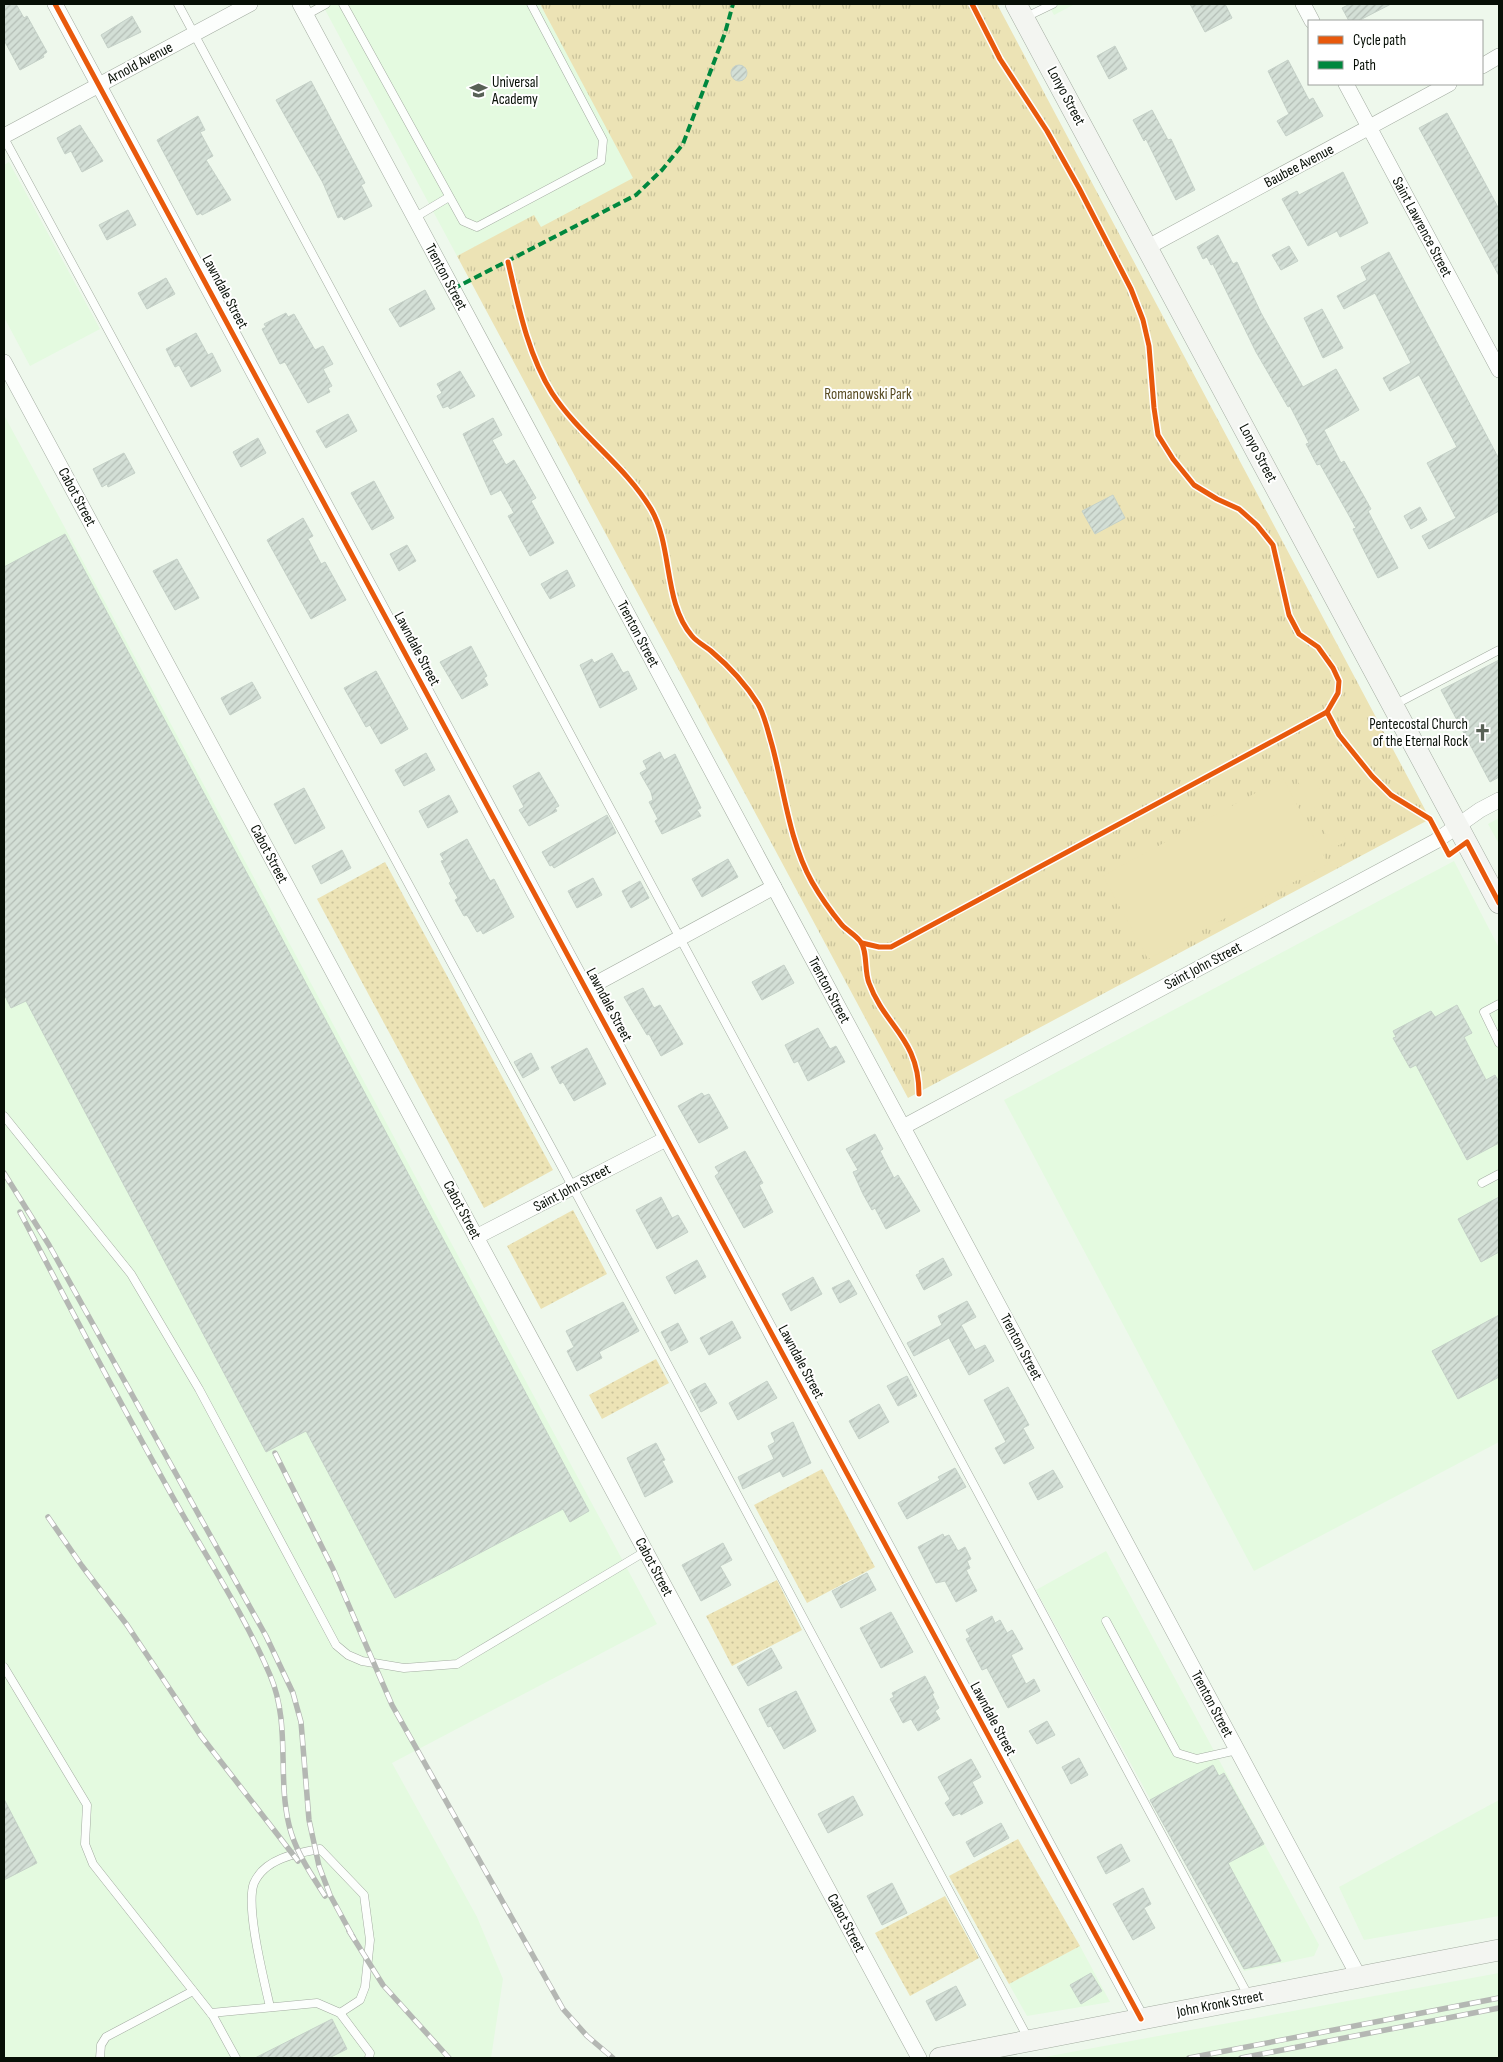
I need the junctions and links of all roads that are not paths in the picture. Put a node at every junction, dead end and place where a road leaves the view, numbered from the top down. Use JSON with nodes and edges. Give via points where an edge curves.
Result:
{"nodes":[{"id":1,"x":55,"y":4,"type":"edge"},
{"id":2,"x":178,"y":4,"type":"edge"},
{"id":3,"x":250,"y":4,"type":"edge"},
{"id":4,"x":326,"y":4,"type":"edge"},
{"id":5,"x":343,"y":4,"type":"edge"},
{"id":6,"x":531,"y":4,"type":"edge"},
{"id":7,"x":1053,"y":4,"type":"edge"},
{"id":8,"x":1303,"y":4,"type":"edge"},
{"id":9,"x":303,"y":9,"type":"edge"},
{"id":10,"x":1020,"y":11,"type":"edge"},
{"id":11,"x":1311,"y":20,"type":"edge"},
{"id":12,"x":194,"y":34,"type":"junction"},
{"id":13,"x":1499,"y":56,"type":"edge"},
{"id":14,"x":1483,"y":65,"type":"edge"},
{"id":15,"x":99,"y":85,"type":"junction"},
{"id":16,"x":1347,"y":85,"type":"edge"},
{"id":17,"x":1448,"y":85,"type":"edge"},
{"id":18,"x":1369,"y":128,"type":"junction"},
{"id":19,"x":4,"y":137,"type":"edge"},
{"id":20,"x":449,"y":197,"type":"junction"},
{"id":21,"x":414,"y":218,"type":"junction"},
{"id":22,"x":1148,"y":247,"type":"junction"},
{"id":23,"x":4,"y":362,"type":"edge"},
{"id":24,"x":1499,"y":370,"type":"edge"},
{"id":25,"x":1499,"y":650,"type":"edge"},
{"id":26,"x":1394,"y":705,"type":"junction"},
{"id":27,"x":1499,"y":800,"type":"edge"},
{"id":28,"x":1458,"y":825,"type":"junction"},
{"id":29,"x":774,"y":887,"type":"junction"},
{"id":30,"x":1499,"y":903,"type":"edge"},
{"id":31,"x":680,"y":938,"type":"junction"},
{"id":32,"x":586,"y":989,"type":"junction"},
{"id":33,"x":1499,"y":1004,"type":"edge"},
{"id":34,"x":1499,"y":1043,"type":"edge"},
{"id":35,"x":4,"y":1116,"type":"edge"},
{"id":36,"x":903,"y":1127,"type":"junction"},
{"id":37,"x":666,"y":1139,"type":"junction"},
{"id":38,"x":1499,"y":1174,"type":"edge"},
{"id":39,"x":1482,"y":1183,"type":"dead end"},
{"id":40,"x":573,"y":1188,"type":"junction"},
{"id":41,"x":476,"y":1237,"type":"junction"},
{"id":42,"x":646,"y":1551,"type":"junction"},
{"id":43,"x":1106,"y":1621,"type":"dead end"},
{"id":44,"x":4,"y":1667,"type":"edge"},
{"id":45,"x":1237,"y":1750,"type":"junction"},
{"id":46,"x":1499,"y":1950,"type":"edge"},
{"id":47,"x":1359,"y":1977,"type":"junction"},
{"id":48,"x":193,"y":1991,"type":"junction"},
{"id":49,"x":1250,"y":1998,"type":"junction"},
{"id":50,"x":270,"y":2007,"type":"junction"},
{"id":51,"x":211,"y":2013,"type":"junction"},
{"id":52,"x":340,"y":2013,"type":"junction"},
{"id":53,"x":1141,"y":2019,"type":"junction"},
{"id":54,"x":1030,"y":2041,"type":"junction"},
{"id":55,"x":100,"y":2058,"type":"edge"},
{"id":56,"x":236,"y":2058,"type":"edge"},
{"id":57,"x":369,"y":2058,"type":"edge"},
{"id":58,"x":919,"y":2058,"type":"edge"},
{"id":59,"x":940,"y":2058,"type":"edge"}],
"edges":[{"from":1,"to":15,"type":"street","name":"Lawndale Street"},
{"from":2,"to":12,"type":"lane"},
{"from":3,"to":12,"type":"street","name":"Arnold Avenue"},
{"from":4,"to":9,"type":"lane"},
{"from":5,"to":20,"type":"lane"},
{"from":6,"to":20,"type":"lane","via":[[603,140],[601,162],[477,227],[463,221]]},
{"from":7,"to":10,"type":"lane"},
{"from":8,"to":11,"type":"street"},
{"from":9,"to":21,"type":"street","name":"Trenton Street"},
{"from":10,"to":22,"type":"street","name":"Lonyo Street"},
{"from":12,"to":15,"type":"street","name":"Arnold Avenue"},
{"from":12,"to":31,"type":"lane"},
{"from":13,"to":14,"type":"street"},
{"from":15,"to":19,"type":"street","name":"Arnold Avenue"},
{"from":15,"to":32,"type":"street","name":"Lawndale Street"},
{"from":16,"to":18,"type":"street","name":"Saint Lawrence Street"},
{"from":17,"to":18,"type":"street","name":"Baubee Avenue"},
{"from":18,"to":22,"type":"street","name":"Baubee Avenue"},
{"from":18,"to":24,"type":"street","name":"Saint Lawrence Street"},
{"from":19,"to":40,"type":"lane"},
{"from":20,"to":21,"type":"lane"},
{"from":21,"to":29,"type":"street","name":"Trenton Street"},
{"from":22,"to":26,"type":"street","name":"Lonyo Street"},
{"from":23,"to":41,"type":"street","name":"Cabot Street"},
{"from":25,"to":26,"type":"lane"},
{"from":26,"to":28,"type":"street","name":"Lonyo Street"},
{"from":27,"to":28,"type":"street","name":"Saint John Street"},
{"from":28,"to":30,"type":"street","name":"Lonyo Street"},
{"from":28,"to":36,"type":"street","name":"Saint John Street","via":[[1436,841]]},
{"from":29,"to":31,"type":"street"},
{"from":29,"to":36,"type":"street","name":"Trenton Street"},
{"from":31,"to":32,"type":"street"},
{"from":31,"to":49,"type":"lane"},
{"from":32,"to":37,"type":"street","name":"Lawndale Street"},
{"from":33,"to":34,"type":"lane","via":[[1484,1012]]},
{"from":35,"to":42,"type":"lane","via":[[131,1274],[199,1390],[336,1646],[348,1655],[362,1661],[404,1668],[457,1664]]},
{"from":36,"to":45,"type":"street","name":"Trenton Street"},
{"from":37,"to":40,"type":"street","name":"Saint John Street"},
{"from":37,"to":53,"type":"street","name":"Lawndale Street"},
{"from":38,"to":39,"type":"lane"},
{"from":40,"to":41,"type":"street","name":"Saint John Street"},
{"from":40,"to":54,"type":"lane"},
{"from":41,"to":42,"type":"street","name":"Cabot Street"},
{"from":42,"to":58,"type":"street","name":"Cabot Street"},
{"from":43,"to":45,"type":"lane","via":[[1177,1754],[1197,1759]]},
{"from":44,"to":48,"type":"lane","via":[[86,1805],[86,1844],[93,1864]]},
{"from":45,"to":47,"type":"street","name":"Trenton Street"},
{"from":46,"to":47,"type":"street","name":"John Kronk Street"},
{"from":47,"to":49,"type":"street","name":"John Kronk Street"},
{"from":48,"to":51,"type":"lane"},
{"from":48,"to":55,"type":"lane","via":[[106,2037],[100,2046]]},
{"from":49,"to":53,"type":"street","name":"John Kronk Street"},
{"from":50,"to":51,"type":"lane"},
{"from":50,"to":52,"type":"lane","via":[[317,2002]]},
{"from":50,"to":52,"type":"lane","via":[[252,1909],[254,1883],[267,1867],[286,1856],[320,1849],[364,1895],[370,1940],[365,1986],[360,2000]]},
{"from":51,"to":56,"type":"lane"},
{"from":52,"to":57,"type":"lane","via":[[370,2053]]},
{"from":53,"to":54,"type":"street","name":"John Kronk Street"},
{"from":54,"to":59,"type":"street","name":"John Kronk Street"}]}
